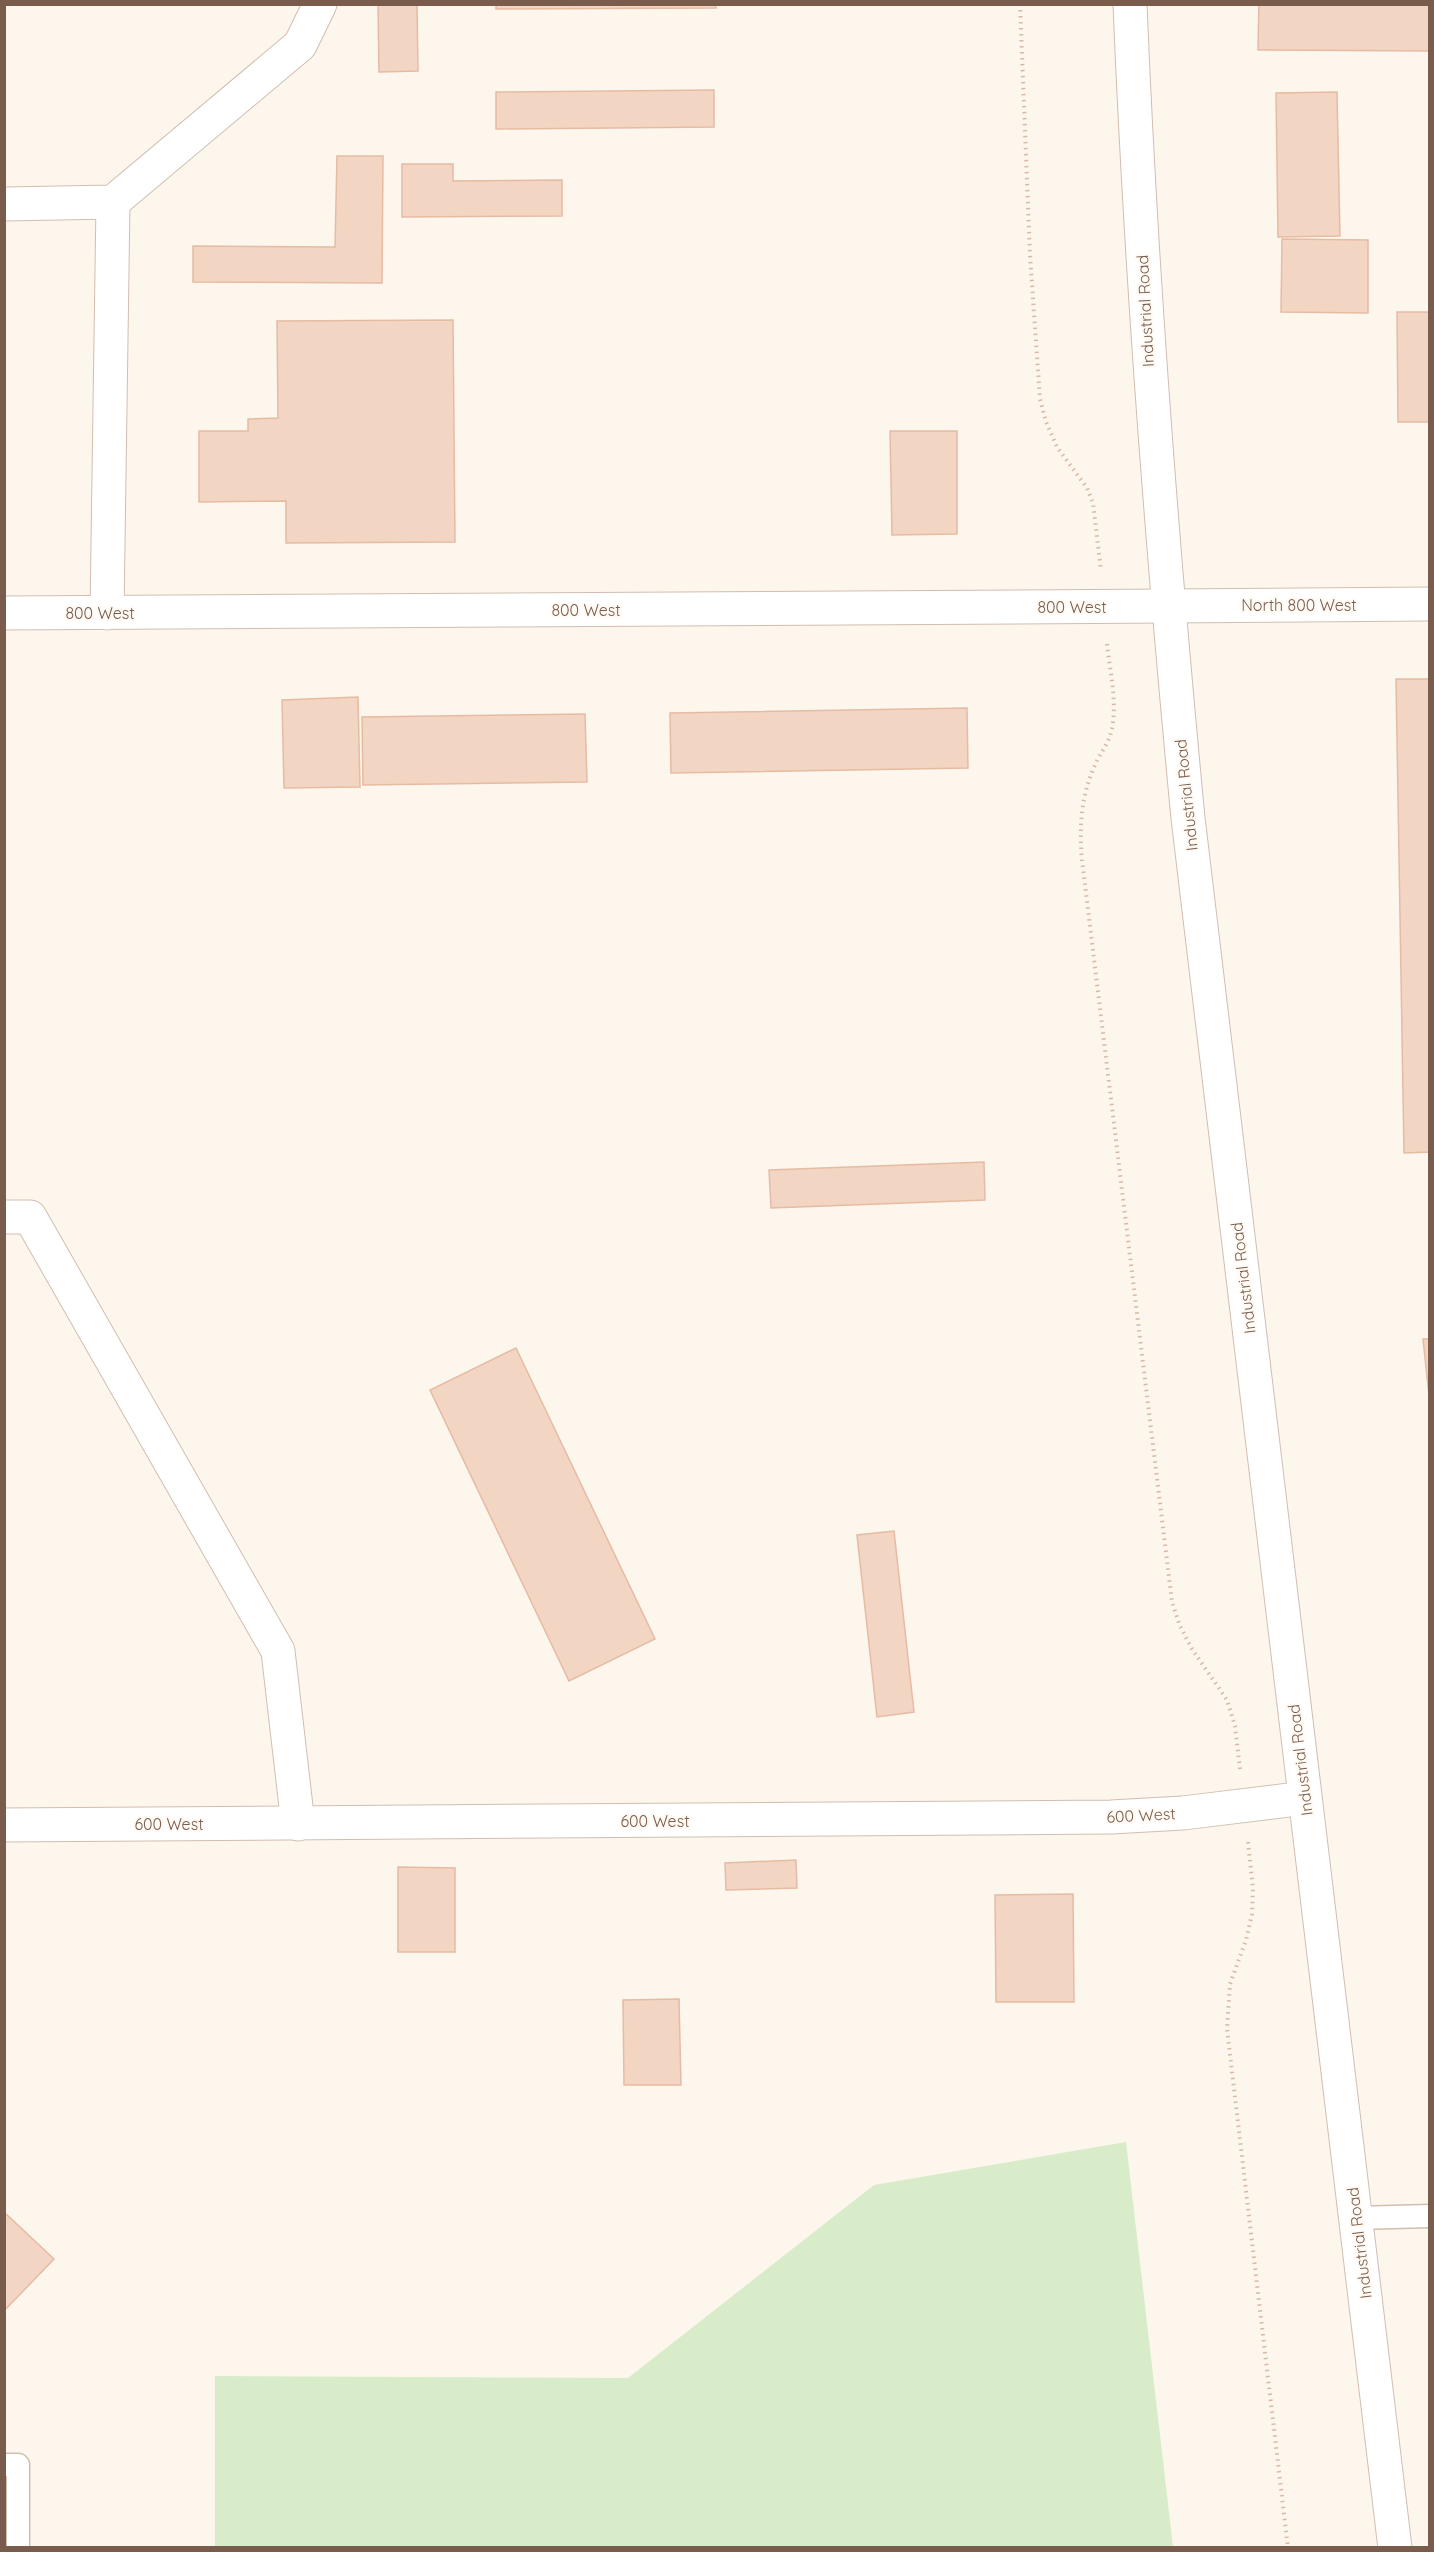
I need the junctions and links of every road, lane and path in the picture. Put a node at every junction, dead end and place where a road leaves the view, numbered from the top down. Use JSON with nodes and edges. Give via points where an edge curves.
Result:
{"nodes":[{"id":1,"x":320,"y":4,"type":"edge"},
{"id":2,"x":1020,"y":4,"type":"edge"},
{"id":3,"x":1130,"y":4,"type":"edge"},
{"id":4,"x":112,"y":202,"type":"junction"},
{"id":5,"x":4,"y":204,"type":"edge"},
{"id":6,"x":1098,"y":538,"type":"dead end"},
{"id":7,"x":1430,"y":604,"type":"edge"},
{"id":8,"x":1167,"y":606,"type":"junction"},
{"id":9,"x":4,"y":613,"type":"edge"},
{"id":10,"x":107,"y":613,"type":"junction"},
{"id":11,"x":1109,"y":664,"type":"dead end"},
{"id":12,"x":4,"y":1216,"type":"edge"},
{"id":13,"x":1236,"y":1736,"type":"dead end"},
{"id":14,"x":1305,"y":1798,"type":"junction"},
{"id":15,"x":298,"y":1824,"type":"junction"},
{"id":16,"x":4,"y":1826,"type":"edge"},
{"id":17,"x":1250,"y":1863,"type":"dead end"},
{"id":18,"x":1430,"y":2216,"type":"edge"},
{"id":19,"x":1356,"y":2218,"type":"junction"},
{"id":20,"x":4,"y":2465,"type":"edge"},
{"id":21,"x":18,"y":2547,"type":"edge"},
{"id":22,"x":1288,"y":2547,"type":"edge"},
{"id":23,"x":1395,"y":2547,"type":"edge"}],
"edges":[{"from":1,"to":4,"type":"street","via":[[300,45]]},
{"from":2,"to":6,"type":"path","via":[[1040,399],[1058,447],[1087,488]]},
{"from":3,"to":8,"type":"street","name":"Industrial Road","via":[[1147,342]]},
{"from":4,"to":5,"type":"street"},
{"from":4,"to":10,"type":"street"},
{"from":7,"to":8,"type":"street","name":"North 800 West"},
{"from":8,"to":10,"type":"street","name":"800 West"},
{"from":8,"to":14,"type":"street","name":"Industrial Road","via":[[1188,818]]},
{"from":9,"to":10,"type":"street","name":"800 West"},
{"from":11,"to":13,"type":"path","via":[[1113,704],[1110,736],[1088,782],[1079,831],[1086,896],[1172,1602],[1192,1649],[1227,1700]]},
{"from":12,"to":15,"type":"street","via":[[30,1216],[278,1651]]},
{"from":14,"to":15,"type":"street","name":"600 West","via":[[1111,1817]]},
{"from":14,"to":19,"type":"street","name":"Industrial Road"},
{"from":15,"to":16,"type":"street","name":"600 West"},
{"from":17,"to":22,"type":"path","via":[[1252,1914],[1230,1984],[1227,2029]]},
{"from":18,"to":19,"type":"lane"},
{"from":19,"to":23,"type":"street","name":"Industrial Road"},
{"from":20,"to":21,"type":"lane","via":[[18,2465]]}]}
